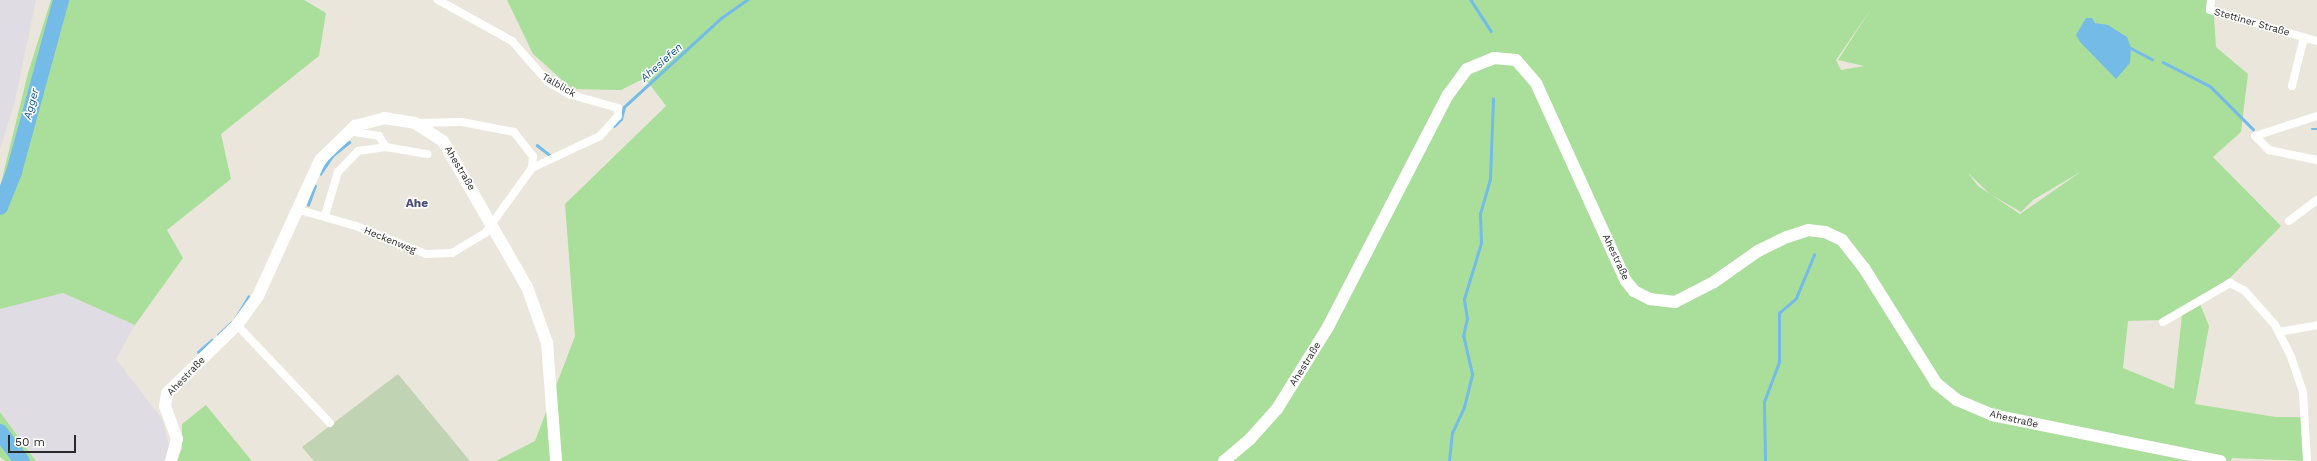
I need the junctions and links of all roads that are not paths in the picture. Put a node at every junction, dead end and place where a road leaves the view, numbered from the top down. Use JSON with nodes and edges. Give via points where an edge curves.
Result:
{"nodes":[{"id":1,"x":438,"y":0,"type":"edge"},
{"id":2,"x":2211,"y":0,"type":"edge"},
{"id":3,"x":2304,"y":37,"type":"junction"},
{"id":4,"x":2317,"y":41,"type":"edge"},
{"id":5,"x":2292,"y":86,"type":"dead end"},
{"id":6,"x":2317,"y":116,"type":"edge"},
{"id":7,"x":415,"y":123,"type":"junction"},
{"id":8,"x":348,"y":132,"type":"junction"},
{"id":9,"x":386,"y":147,"type":"junction"},
{"id":10,"x":427,"y":154,"type":"dead end"},
{"id":11,"x":2317,"y":160,"type":"edge"},
{"id":12,"x":532,"y":168,"type":"junction"},
{"id":13,"x":2317,"y":200,"type":"edge"},
{"id":14,"x":296,"y":209,"type":"junction"},
{"id":15,"x":325,"y":215,"type":"junction"},
{"id":16,"x":491,"y":221,"type":"junction"},
{"id":17,"x":2289,"y":221,"type":"dead end"},
{"id":18,"x":2163,"y":322,"type":"dead end"},
{"id":19,"x":237,"y":325,"type":"junction"},
{"id":20,"x":2317,"y":325,"type":"edge"},
{"id":21,"x":2279,"y":332,"type":"junction"},
{"id":22,"x":330,"y":423,"type":"dead end"},
{"id":23,"x":171,"y":461,"type":"edge"},
{"id":24,"x":556,"y":461,"type":"edge"},
{"id":25,"x":1224,"y":461,"type":"edge"},
{"id":26,"x":2220,"y":461,"type":"edge"},
{"id":27,"x":2307,"y":461,"type":"edge"}],
"edges":[{"from":1,"to":12,"type":"street","name":"Talblick","via":[[512,41],[548,82],[569,94],[618,108],[618,116],[600,136]]},
{"from":2,"to":3,"type":"street","name":"Stettiner Straße","via":[[2210,10]]},
{"from":3,"to":4,"type":"street","name":"Stettiner Straße"},
{"from":3,"to":5,"type":"street","name":"Stettiner Straße"},
{"from":6,"to":11,"type":"street","via":[[2255,136],[2269,150]]},
{"from":7,"to":8,"type":"main road","name":"Ahestraße","via":[[384,118],[369,120]]},
{"from":7,"to":12,"type":"street","via":[[462,122],[514,132],[533,156]]},
{"from":7,"to":16,"type":"main road","name":"Ahestraße","via":[[443,141]]},
{"from":8,"to":9,"type":"street","via":[[379,136]]},
{"from":8,"to":14,"type":"main road","name":"Ahestraße","via":[[320,160]]},
{"from":9,"to":10,"type":"street"},
{"from":9,"to":15,"type":"street","via":[[366,148],[347,159],[338,172]]},
{"from":12,"to":16,"type":"street","name":"Talblick"},
{"from":13,"to":17,"type":"street"},
{"from":14,"to":15,"type":"street","name":"Heckenweg"},
{"from":14,"to":19,"type":"main road","name":"Ahestraße","via":[[276,262],[258,296]]},
{"from":15,"to":16,"type":"street","name":"Heckenweg","via":[[426,254],[452,253],[472,243],[485,233]]},
{"from":16,"to":24,"type":"main road","name":"Ahestraße","via":[[528,287],[542,324]]},
{"from":18,"to":21,"type":"street","via":[[2230,283],[2257,303]]},
{"from":19,"to":22,"type":"street"},
{"from":19,"to":23,"type":"main road","name":"Ahestraße","via":[[167,393],[165,406],[177,439]]},
{"from":20,"to":21,"type":"street"},
{"from":21,"to":27,"type":"street","via":[[2303,392]]},
{"from":25,"to":26,"type":"main road","name":"Ahestraße","via":[[1250,440],[1277,409],[1328,327],[1448,95],[1467,68],[1494,58],[1516,60],[1536,83],[1626,282],[1634,291],[1650,300],[1675,302],[1714,282],[1758,251],[1787,237],[1808,230],[1825,232],[1842,240],[1864,268],[1936,383],[1957,400],[1992,415]]}]}
